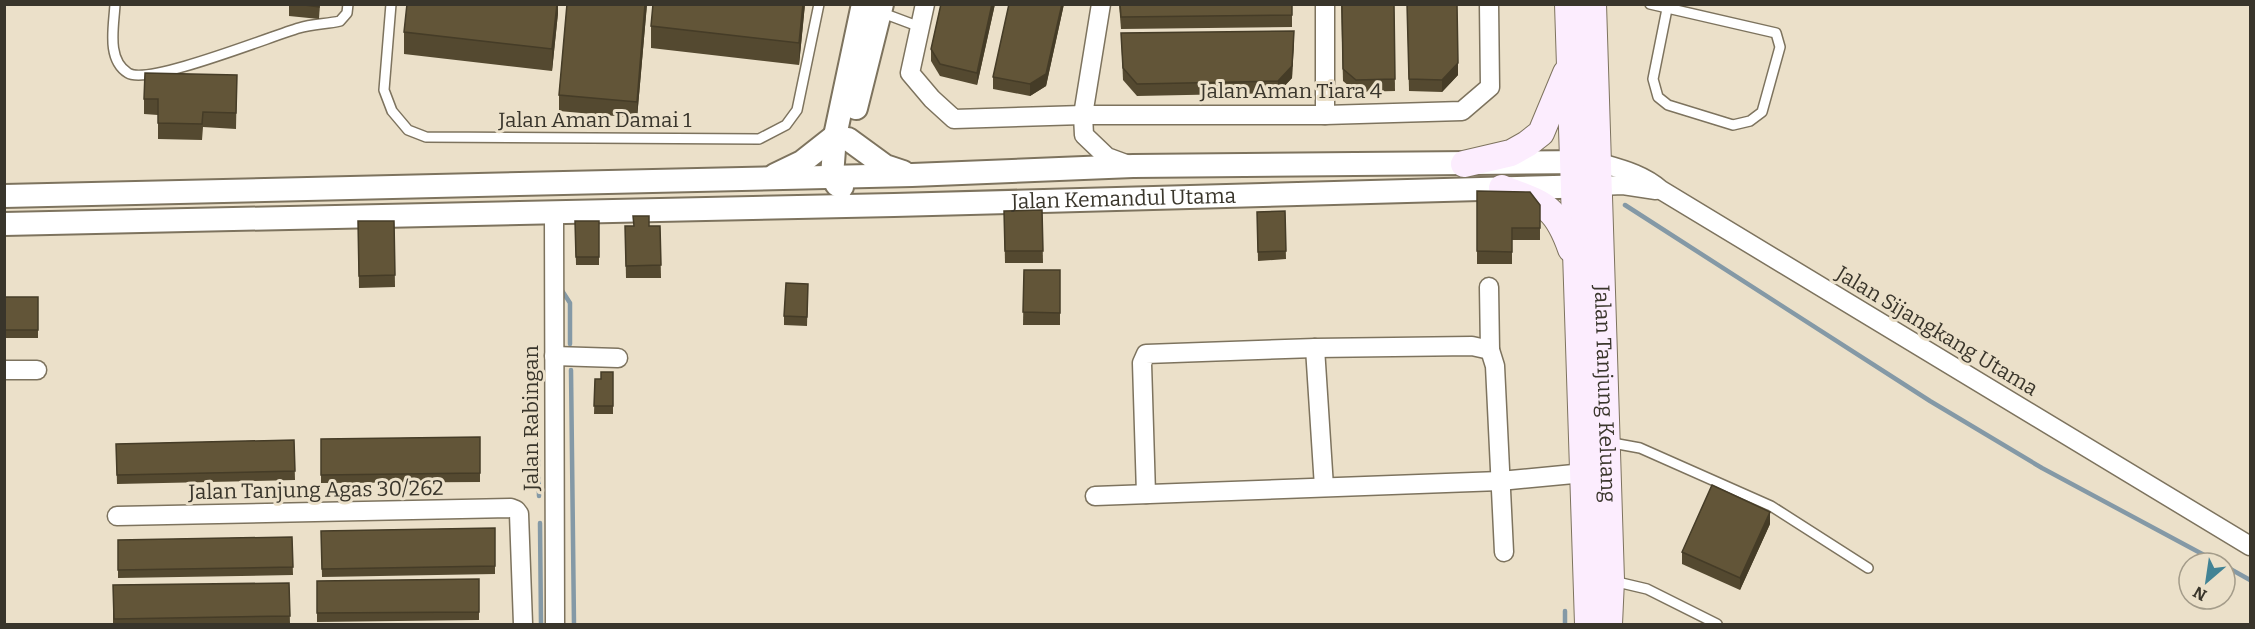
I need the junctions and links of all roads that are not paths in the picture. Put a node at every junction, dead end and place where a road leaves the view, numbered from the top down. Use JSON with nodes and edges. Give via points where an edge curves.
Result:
{"nodes":[{"id":1,"x":115,"y":4,"type":"edge"},
{"id":2,"x":348,"y":4,"type":"edge"},
{"id":3,"x":391,"y":4,"type":"edge"},
{"id":4,"x":819,"y":4,"type":"edge"},
{"id":5,"x":925,"y":4,"type":"edge"},
{"id":6,"x":1101,"y":4,"type":"edge"},
{"id":7,"x":1325,"y":4,"type":"edge"},
{"id":8,"x":1489,"y":4,"type":"edge"},
{"id":9,"x":1650,"y":4,"type":"edge"},
{"id":10,"x":1588,"y":5,"type":"edge"},
{"id":11,"x":875,"y":7,"type":"edge"},
{"id":12,"x":1668,"y":9,"type":"junction"},
{"id":13,"x":920,"y":27,"type":"junction"},
{"id":14,"x":1570,"y":63,"type":"junction"},
{"id":15,"x":1083,"y":115,"type":"junction"},
{"id":16,"x":1325,"y":115,"type":"junction"},
{"id":17,"x":842,"y":137,"type":"junction"},
{"id":18,"x":1464,"y":164,"type":"junction"},
{"id":19,"x":1133,"y":166,"type":"junction"},
{"id":20,"x":1586,"y":174,"type":"junction"},
{"id":21,"x":912,"y":175,"type":"junction"},
{"id":22,"x":771,"y":178,"type":"junction"},
{"id":23,"x":837,"y":179,"type":"junction"},
{"id":24,"x":1502,"y":188,"type":"junction"},
{"id":25,"x":4,"y":196,"type":"edge"},
{"id":26,"x":894,"y":205,"type":"junction"},
{"id":27,"x":787,"y":207,"type":"junction"},
{"id":28,"x":554,"y":212,"type":"junction"},
{"id":29,"x":4,"y":224,"type":"edge"},
{"id":30,"x":1576,"y":263,"type":"junction"},
{"id":31,"x":1490,"y":287,"type":"dead end"},
{"id":32,"x":1315,"y":348,"type":"junction"},
{"id":33,"x":1490,"y":350,"type":"junction"},
{"id":34,"x":554,"y":356,"type":"junction"},
{"id":35,"x":618,"y":358,"type":"dead end"},
{"id":36,"x":4,"y":370,"type":"edge"},
{"id":37,"x":37,"y":370,"type":"dead end"},
{"id":38,"x":1605,"y":441,"type":"junction"},
{"id":39,"x":1584,"y":473,"type":"junction"},
{"id":40,"x":1500,"y":481,"type":"junction"},
{"id":41,"x":1324,"y":487,"type":"junction"},
{"id":42,"x":1146,"y":494,"type":"junction"},
{"id":43,"x":1095,"y":496,"type":"dead end"},
{"id":44,"x":117,"y":516,"type":"dead end"},
{"id":45,"x":2250,"y":546,"type":"edge"},
{"id":46,"x":1504,"y":552,"type":"dead end"},
{"id":47,"x":1868,"y":568,"type":"dead end"},
{"id":48,"x":1611,"y":580,"type":"junction"},
{"id":49,"x":523,"y":624,"type":"edge"},
{"id":50,"x":555,"y":624,"type":"edge"},
{"id":51,"x":1588,"y":624,"type":"edge"},
{"id":52,"x":1609,"y":624,"type":"edge"},
{"id":53,"x":1717,"y":624,"type":"edge"}],
"edges":[{"from":1,"to":2,"type":"lane","via":[[113,53],[119,65],[138,76],[191,64],[301,28],[340,21]]},
{"from":3,"to":4,"type":"lane","name":"Jalan Aman Damai 1","via":[[384,90],[392,111],[408,130],[426,136],[759,139],[786,125],[797,110]]},
{"from":5,"to":13,"type":"street"},
{"from":6,"to":15,"type":"street"},
{"from":7,"to":16,"type":"street"},
{"from":8,"to":16,"type":"street","name":"Jalan Aman Tiara 4","via":[[1490,87],[1462,111]]},
{"from":9,"to":12,"type":"lane"},
{"from":10,"to":14,"type":"main road"},
{"from":10,"to":20,"type":"main road"},
{"from":11,"to":13,"type":"lane"},
{"from":11,"to":17,"type":"street"},
{"from":12,"to":12,"type":"lane","via":[[1776,33],[1780,47],[1762,112],[1750,122],[1733,125],[1668,105],[1658,97],[1653,79]]},
{"from":13,"to":15,"type":"street","name":"Jalan Aman Tiara 4","via":[[910,73],[954,119]]},
{"from":14,"to":18,"type":"main road","via":[[1541,133],[1511,153]]},
{"from":14,"to":20,"type":"main road"},
{"from":15,"to":16,"type":"street","name":"Jalan Aman Tiara 4"},
{"from":15,"to":19,"type":"street","via":[[1084,135],[1107,157]]},
{"from":17,"to":21,"type":"street","via":[[885,166]]},
{"from":17,"to":22,"type":"street"},
{"from":17,"to":23,"type":"street"},
{"from":18,"to":19,"type":"street","name":"Jalan Kemandul Utama"},
{"from":18,"to":20,"type":"street","name":"Jalan Kemandul Utama"},
{"from":19,"to":21,"type":"street","name":"Jalan Kemandul Utama"},
{"from":20,"to":24,"type":"street","name":"Jalan Kemandul Utama"},
{"from":20,"to":30,"type":"main road","name":"Jalan Tanjung Keluang"},
{"from":20,"to":38,"type":"main road","name":"Jalan Tanjung Keluang"},
{"from":20,"to":45,"type":"street","name":"Jalan Sijangkang Utama","via":[[1636,174],[1650,180]]},
{"from":21,"to":23,"type":"street","name":"Jalan Kemandul Utama"},
{"from":22,"to":23,"type":"street","name":"Jalan Kemandul Utama"},
{"from":22,"to":25,"type":"street","name":"Jalan Kemandul Utama"},
{"from":23,"to":26,"type":"street","name":"Jalan Kemandul Utama"},
{"from":23,"to":27,"type":"street"},
{"from":24,"to":26,"type":"street","name":"Jalan Kemandul Utama"},
{"from":24,"to":30,"type":"main road","via":[[1541,204],[1554,214],[1563,226]]},
{"from":26,"to":27,"type":"street"},
{"from":27,"to":28,"type":"street"},
{"from":28,"to":29,"type":"street"},
{"from":28,"to":34,"type":"street","name":"Jalan Rabingan"},
{"from":30,"to":39,"type":"main road","name":"Jalan Tanjung Keluang"},
{"from":31,"to":33,"type":"street"},
{"from":32,"to":33,"type":"street","via":[[1472,346]]},
{"from":32,"to":41,"type":"street"},
{"from":32,"to":42,"type":"street","via":[[1146,354],[1142,363]]},
{"from":33,"to":40,"type":"street","via":[[1495,366]]},
{"from":34,"to":35,"type":"street"},
{"from":34,"to":50,"type":"street","name":"Jalan Rabingan"},
{"from":36,"to":37,"type":"street"},
{"from":38,"to":47,"type":"lane","via":[[1640,448],[1771,506]]},
{"from":38,"to":48,"type":"main road","name":"Jalan Tanjung Keluang"},
{"from":39,"to":40,"type":"street"},
{"from":39,"to":51,"type":"main road","name":"Jalan Tanjung Keluang"},
{"from":40,"to":41,"type":"street"},
{"from":40,"to":46,"type":"street"},
{"from":41,"to":42,"type":"street"},
{"from":42,"to":43,"type":"street"},
{"from":44,"to":49,"type":"street","name":"Jalan Tanjung Agas 30/262","via":[[516,510]]},
{"from":48,"to":52,"type":"main road","name":"Jalan Tanjung Keluang"},
{"from":48,"to":53,"type":"lane","via":[[1647,589]]}]}
